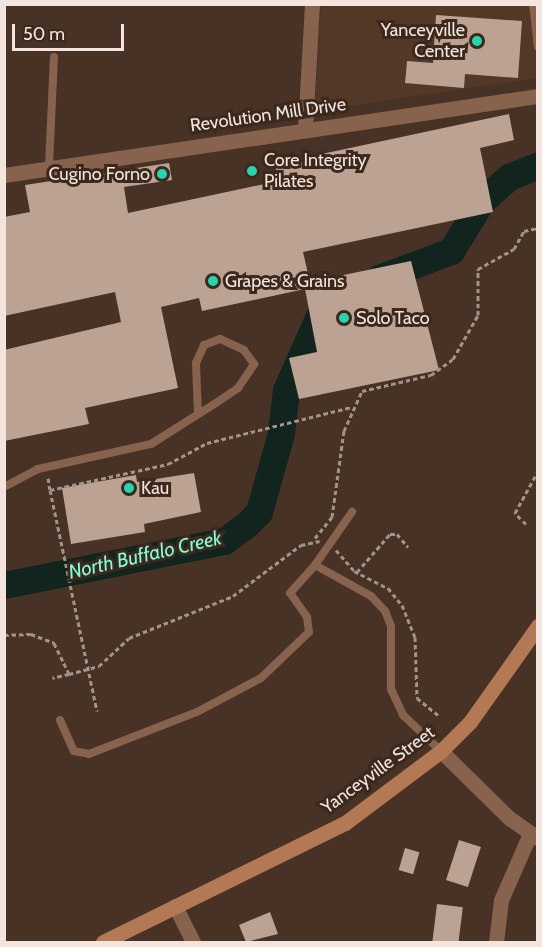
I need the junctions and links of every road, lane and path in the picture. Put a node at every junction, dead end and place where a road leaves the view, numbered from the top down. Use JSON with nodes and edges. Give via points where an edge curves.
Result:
{"nodes":[{"id":1,"x":312,"y":4,"type":"edge"},
{"id":2,"x":533,"y":4,"type":"edge"},
{"id":3,"x":537,"y":47,"type":"edge"},
{"id":4,"x":54,"y":57,"type":"dead end"},
{"id":5,"x":537,"y":96,"type":"edge"},
{"id":6,"x":305,"y":129,"type":"junction"},
{"id":7,"x":49,"y":166,"type":"junction"},
{"id":8,"x":4,"y":175,"type":"edge"},
{"id":9,"x":537,"y":228,"type":"edge"},
{"id":10,"x":352,"y":407,"type":"junction"},
{"id":11,"x":198,"y":414,"type":"junction"},
{"id":12,"x":46,"y":467,"type":"junction"},
{"id":13,"x":537,"y":471,"type":"edge"},
{"id":14,"x":4,"y":488,"type":"edge"},
{"id":15,"x":50,"y":490,"type":"junction"},
{"id":16,"x":352,"y":512,"type":"dead end"},
{"id":17,"x":526,"y":524,"type":"dead end"},
{"id":18,"x":315,"y":538,"type":"junction"},
{"id":19,"x":328,"y":546,"type":"junction"},
{"id":20,"x":408,"y":546,"type":"dead end"},
{"id":21,"x":315,"y":565,"type":"junction"},
{"id":22,"x":357,"y":572,"type":"dead end"},
{"id":23,"x":537,"y":626,"type":"edge"},
{"id":24,"x":4,"y":635,"type":"edge"},
{"id":25,"x":85,"y":670,"type":"junction"},
{"id":26,"x":69,"y":674,"type":"junction"},
{"id":27,"x":52,"y":678,"type":"dead end"},
{"id":28,"x":97,"y":711,"type":"dead end"},
{"id":29,"x":60,"y":720,"type":"dead end"},
{"id":30,"x":441,"y":751,"type":"junction"},
{"id":31,"x":534,"y":836,"type":"edge"},
{"id":32,"x":175,"y":906,"type":"junction"},
{"id":33,"x":103,"y":942,"type":"edge"},
{"id":34,"x":193,"y":942,"type":"edge"},
{"id":35,"x":496,"y":942,"type":"edge"}],
"edges":[{"from":1,"to":6,"type":"street"},
{"from":2,"to":3,"type":"lane"},
{"from":4,"to":7,"type":"lane"},
{"from":5,"to":6,"type":"street","name":"Revolution Mill Drive"},
{"from":6,"to":7,"type":"street","name":"Revolution Mill Drive"},
{"from":7,"to":8,"type":"street","name":"Revolution Mill Drive"},
{"from":9,"to":10,"type":"path","via":[[524,231],[514,249],[478,269],[478,315],[453,359],[431,375],[362,391]]},
{"from":10,"to":15,"type":"path","via":[[207,443],[168,464]]},
{"from":10,"to":18,"type":"path","via":[[334,512]]},
{"from":11,"to":11,"type":"lane","via":[[196,363],[204,345],[219,339],[244,350],[254,364],[238,388]]},
{"from":11,"to":12,"type":"lane","via":[[151,444]]},
{"from":12,"to":14,"type":"lane"},
{"from":12,"to":15,"type":"path"},
{"from":13,"to":17,"type":"path","via":[[515,513]]},
{"from":15,"to":25,"type":"path"},
{"from":16,"to":19,"type":"lane"},
{"from":18,"to":19,"type":"path"},
{"from":18,"to":25,"type":"path","via":[[233,596],[129,638],[99,666]]},
{"from":19,"to":21,"type":"lane"},
{"from":20,"to":22,"type":"path","via":[[397,534],[390,534]]},
{"from":21,"to":29,"type":"lane","via":[[290,593],[307,617],[309,632],[261,678],[197,712],[89,754],[74,751]]},
{"from":21,"to":30,"type":"lane","via":[[371,596],[385,610],[391,626],[391,689],[403,716]]},
{"from":23,"to":30,"type":"main road","name":"Yanceyville Street","via":[[496,689]]},
{"from":24,"to":26,"type":"path","via":[[44,636],[59,649]]},
{"from":25,"to":26,"type":"path"},
{"from":25,"to":28,"type":"path"},
{"from":26,"to":27,"type":"path"},
{"from":30,"to":31,"type":"street"},
{"from":30,"to":32,"type":"main road","name":"Yanceyville Street","via":[[345,823]]},
{"from":31,"to":35,"type":"street","via":[[501,900]]},
{"from":32,"to":33,"type":"main road","name":"Yanceyville Street"},
{"from":32,"to":34,"type":"street"}]}
